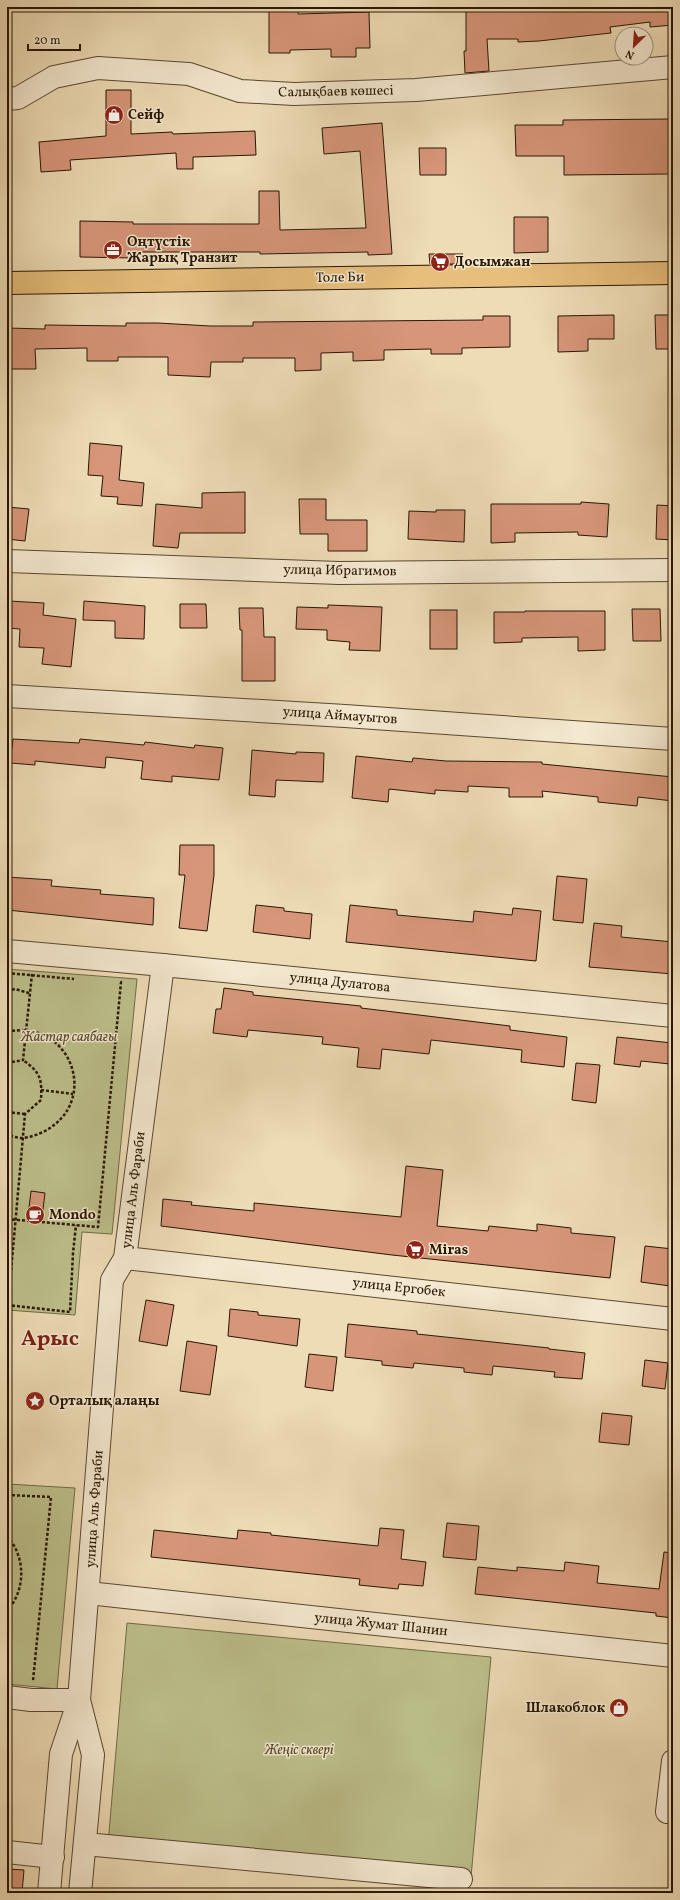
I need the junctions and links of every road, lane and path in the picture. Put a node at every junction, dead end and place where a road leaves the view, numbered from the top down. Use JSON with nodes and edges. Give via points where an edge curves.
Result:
{"nodes":[{"id":1,"x":673,"y":67,"type":"edge"},
{"id":2,"x":7,"y":99,"type":"edge"},
{"id":3,"x":673,"y":273,"type":"edge"},
{"id":4,"x":7,"y":283,"type":"edge"},
{"id":5,"x":7,"y":561,"type":"edge"},
{"id":6,"x":673,"y":570,"type":"edge"},
{"id":7,"x":7,"y":696,"type":"edge"},
{"id":8,"x":673,"y":739,"type":"edge"},
{"id":9,"x":7,"y":951,"type":"edge"},
{"id":10,"x":163,"y":965,"type":"junction"},
{"id":11,"x":32,"y":972,"type":"dead end"},
{"id":12,"x":7,"y":973,"type":"edge"},
{"id":13,"x":31,"y":975,"type":"junction"},
{"id":14,"x":76,"y":979,"type":"dead end"},
{"id":15,"x":114,"y":981,"type":"dead end"},
{"id":16,"x":7,"y":991,"type":"edge"},
{"id":17,"x":29,"y":993,"type":"junction"},
{"id":18,"x":673,"y":1016,"type":"edge"},
{"id":19,"x":26,"y":1030,"type":"junction"},
{"id":20,"x":7,"y":1032,"type":"edge"},
{"id":21,"x":23,"y":1060,"type":"junction"},
{"id":22,"x":7,"y":1063,"type":"edge"},
{"id":23,"x":41,"y":1090,"type":"junction"},
{"id":24,"x":73,"y":1094,"type":"junction"},
{"id":25,"x":7,"y":1112,"type":"edge"},
{"id":26,"x":25,"y":1114,"type":"junction"},
{"id":27,"x":7,"y":1135,"type":"edge"},
{"id":28,"x":22,"y":1138,"type":"junction"},
{"id":29,"x":7,"y":1219,"type":"edge"},
{"id":30,"x":15,"y":1220,"type":"junction"},
{"id":31,"x":76,"y":1225,"type":"junction"},
{"id":32,"x":125,"y":1258,"type":"junction"},
{"id":33,"x":7,"y":1305,"type":"edge"},
{"id":34,"x":673,"y":1319,"type":"edge"},
{"id":35,"x":7,"y":1495,"type":"edge"},
{"id":36,"x":7,"y":1536,"type":"edge"},
{"id":37,"x":88,"y":1593,"type":"junction"},
{"id":38,"x":7,"y":1611,"type":"edge"},
{"id":39,"x":673,"y":1656,"type":"edge"},
{"id":40,"x":32,"y":1685,"type":"dead end"},
{"id":41,"x":7,"y":1697,"type":"edge"},
{"id":42,"x":79,"y":1700,"type":"junction"},
{"id":43,"x":673,"y":1761,"type":"edge"},
{"id":44,"x":667,"y":1812,"type":"dead end"},
{"id":45,"x":85,"y":1844,"type":"junction"},
{"id":46,"x":7,"y":1852,"type":"edge"},
{"id":47,"x":53,"y":1857,"type":"junction"},
{"id":48,"x":461,"y":1879,"type":"dead end"},
{"id":49,"x":49,"y":1893,"type":"edge"},
{"id":50,"x":80,"y":1893,"type":"edge"}],
"edges":[{"from":1,"to":2,"type":"street","name":"Салықбаев көшесі","via":[[416,90],[294,94],[240,91],[189,74],[98,68],[54,77],[18,98]]},
{"from":3,"to":4,"type":"main road","name":"Толе Би"},
{"from":5,"to":6,"type":"street","name":"улица Ибрагимов","via":[[339,573]]},
{"from":7,"to":8,"type":"street","name":"улица Аймауытов"},
{"from":9,"to":10,"type":"street","name":"улица Дулатова"},
{"from":10,"to":18,"type":"street","name":"улица Дулатова"},
{"from":10,"to":32,"type":"street","name":"улица Аль Фараби"},
{"from":11,"to":13,"type":"path"},
{"from":12,"to":13,"type":"path"},
{"from":13,"to":14,"type":"path"},
{"from":13,"to":17,"type":"path"},
{"from":15,"to":31,"type":"path","via":[[121,982],[98,1227]]},
{"from":16,"to":17,"type":"path","via":[[15,989]]},
{"from":17,"to":19,"type":"path"},
{"from":19,"to":20,"type":"path"},
{"from":19,"to":21,"type":"path"},
{"from":19,"to":24,"type":"path","via":[[48,1037],[65,1053],[74,1076]]},
{"from":21,"to":22,"type":"path"},
{"from":21,"to":23,"type":"path","via":[[36,1069],[42,1081]]},
{"from":23,"to":24,"type":"path"},
{"from":23,"to":26,"type":"path","via":[[40,1100]]},
{"from":24,"to":28,"type":"path","via":[[68,1110],[60,1120],[40,1134]]},
{"from":25,"to":26,"type":"path"},
{"from":26,"to":28,"type":"path"},
{"from":27,"to":28,"type":"path"},
{"from":28,"to":30,"type":"path"},
{"from":29,"to":30,"type":"path"},
{"from":30,"to":31,"type":"path"},
{"from":30,"to":33,"type":"path"},
{"from":31,"to":33,"type":"path","via":[[70,1312]]},
{"from":32,"to":34,"type":"street","name":"улица Ергобек"},
{"from":32,"to":37,"type":"street","name":"улица Аль Фараби","via":[[112,1280]]},
{"from":35,"to":40,"type":"path","via":[[51,1497]]},
{"from":36,"to":38,"type":"path","via":[[16,1550],[21,1575],[16,1598]]},
{"from":37,"to":39,"type":"street","name":"улица Жумат Шанин"},
{"from":37,"to":42,"type":"street","name":"улица Аль Фараби"},
{"from":41,"to":42,"type":"street"},
{"from":42,"to":45,"type":"street","name":"улица Аль Фараби","via":[[93,1755]]},
{"from":42,"to":47,"type":"street","name":"улица Аль Фараби","via":[[61,1754]]},
{"from":43,"to":44,"type":"street"},
{"from":45,"to":48,"type":"street"},
{"from":45,"to":50,"type":"street","name":"улица Аль Фараби"},
{"from":46,"to":47,"type":"street"},
{"from":47,"to":49,"type":"street","name":"улица Аль Фараби"}]}
